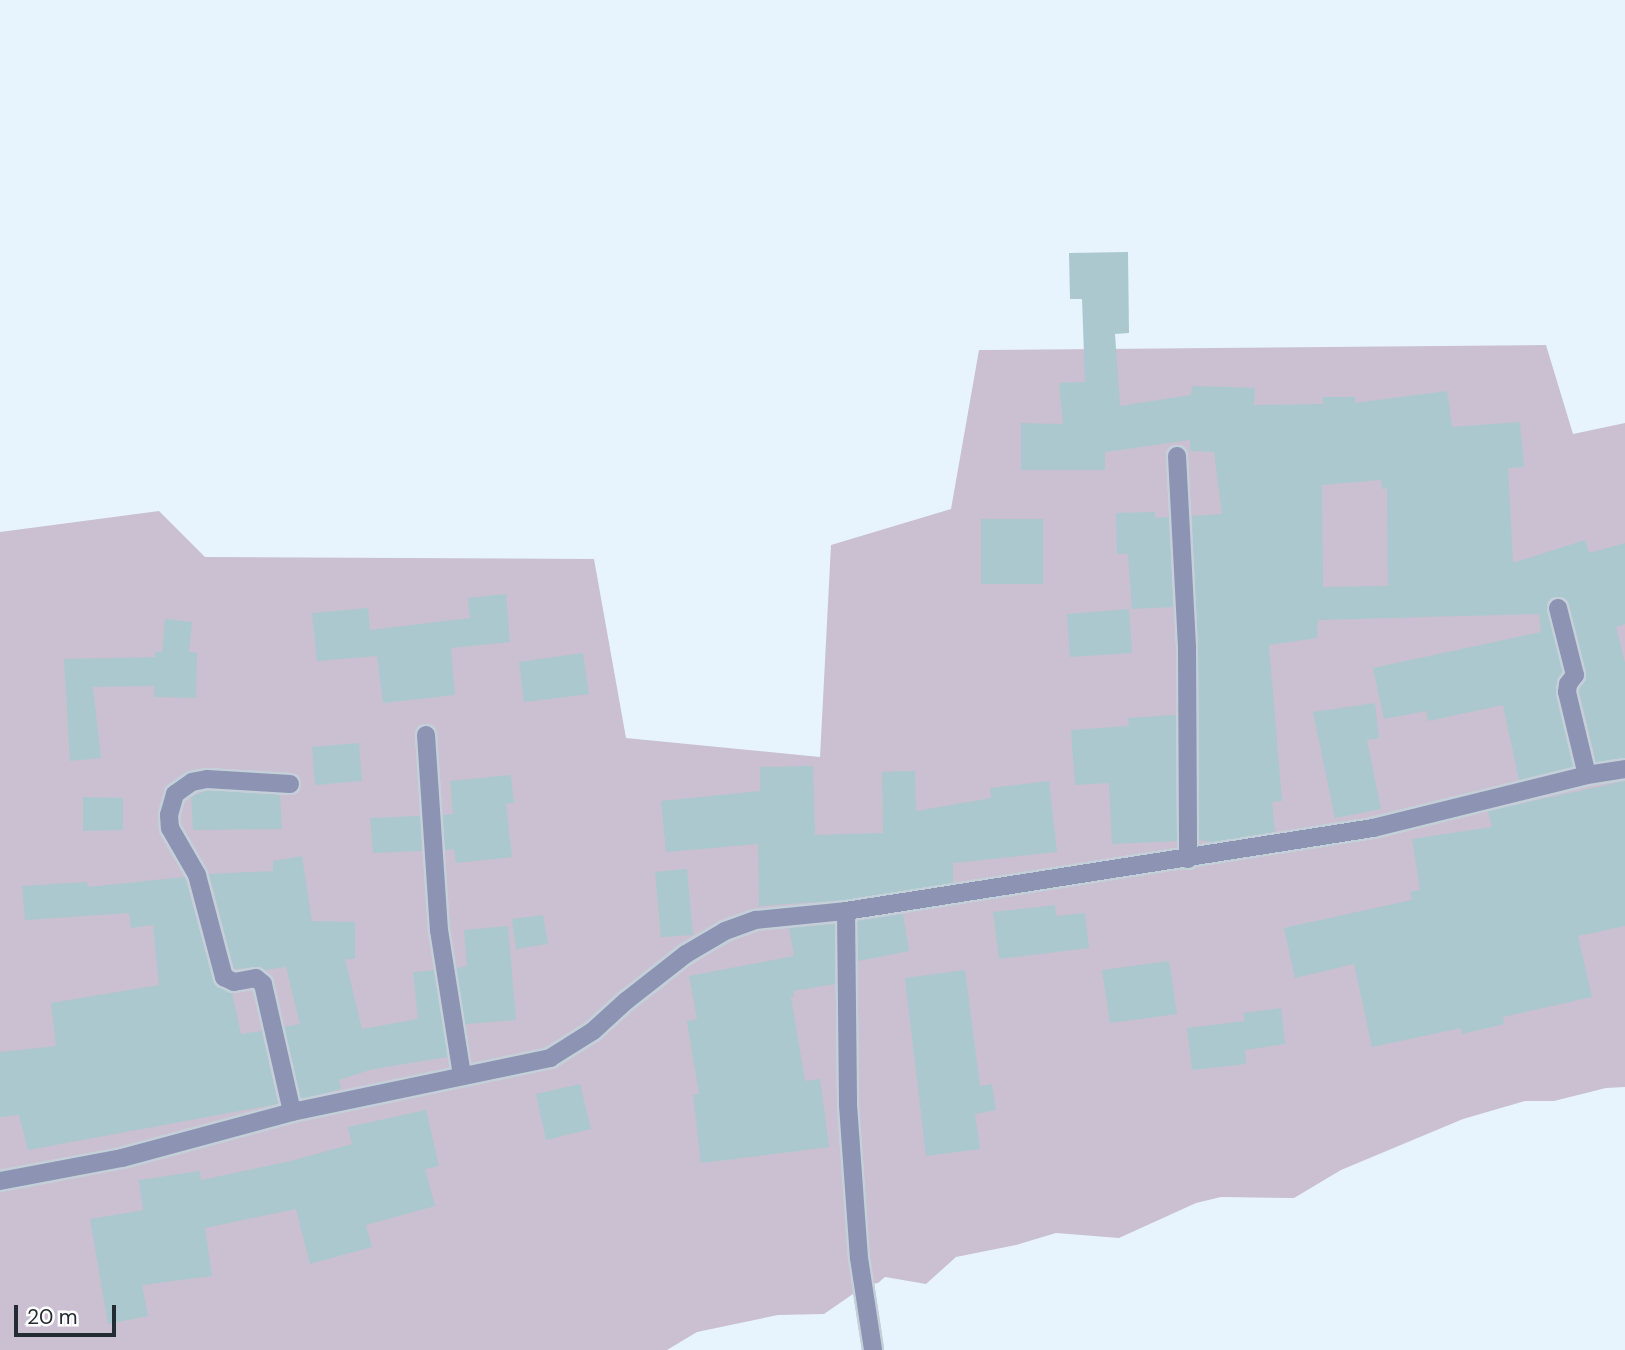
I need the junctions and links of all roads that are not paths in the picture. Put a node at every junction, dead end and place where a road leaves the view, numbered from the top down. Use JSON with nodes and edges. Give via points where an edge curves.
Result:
{"nodes":[{"id":1,"x":1177,"y":456,"type":"dead end"},
{"id":2,"x":1558,"y":608,"type":"dead end"},
{"id":3,"x":426,"y":735,"type":"dead end"},
{"id":4,"x":1625,"y":769,"type":"edge"},
{"id":5,"x":1587,"y":775,"type":"junction"},
{"id":6,"x":290,"y":784,"type":"dead end"},
{"id":7,"x":1188,"y":859,"type":"junction"},
{"id":8,"x":846,"y":911,"type":"junction"},
{"id":9,"x":462,"y":1075,"type":"junction"},
{"id":10,"x":292,"y":1112,"type":"junction"},
{"id":11,"x":0,"y":1181,"type":"edge"},
{"id":12,"x":873,"y":1350,"type":"edge"}],
"edges":[{"from":1,"to":7,"type":"street","via":[[1187,648]]},
{"from":2,"to":5,"type":"street","via":[[1575,675],[1567,692]]},
{"from":3,"to":9,"type":"street","via":[[439,930]]},
{"from":4,"to":5,"type":"street"},
{"from":5,"to":7,"type":"street","via":[[1373,828]]},
{"from":6,"to":10,"type":"street","via":[[192,782],[176,794],[169,815],[170,828],[197,875],[224,977],[234,982],[256,978],[263,984]]},
{"from":7,"to":8,"type":"street"},
{"from":8,"to":9,"type":"street","via":[[756,920],[725,931],[686,954],[593,1031],[550,1058]]},
{"from":8,"to":12,"type":"street","via":[[848,1105],[859,1258]]},
{"from":9,"to":10,"type":"street"},
{"from":10,"to":11,"type":"street","via":[[122,1158]]}]}
